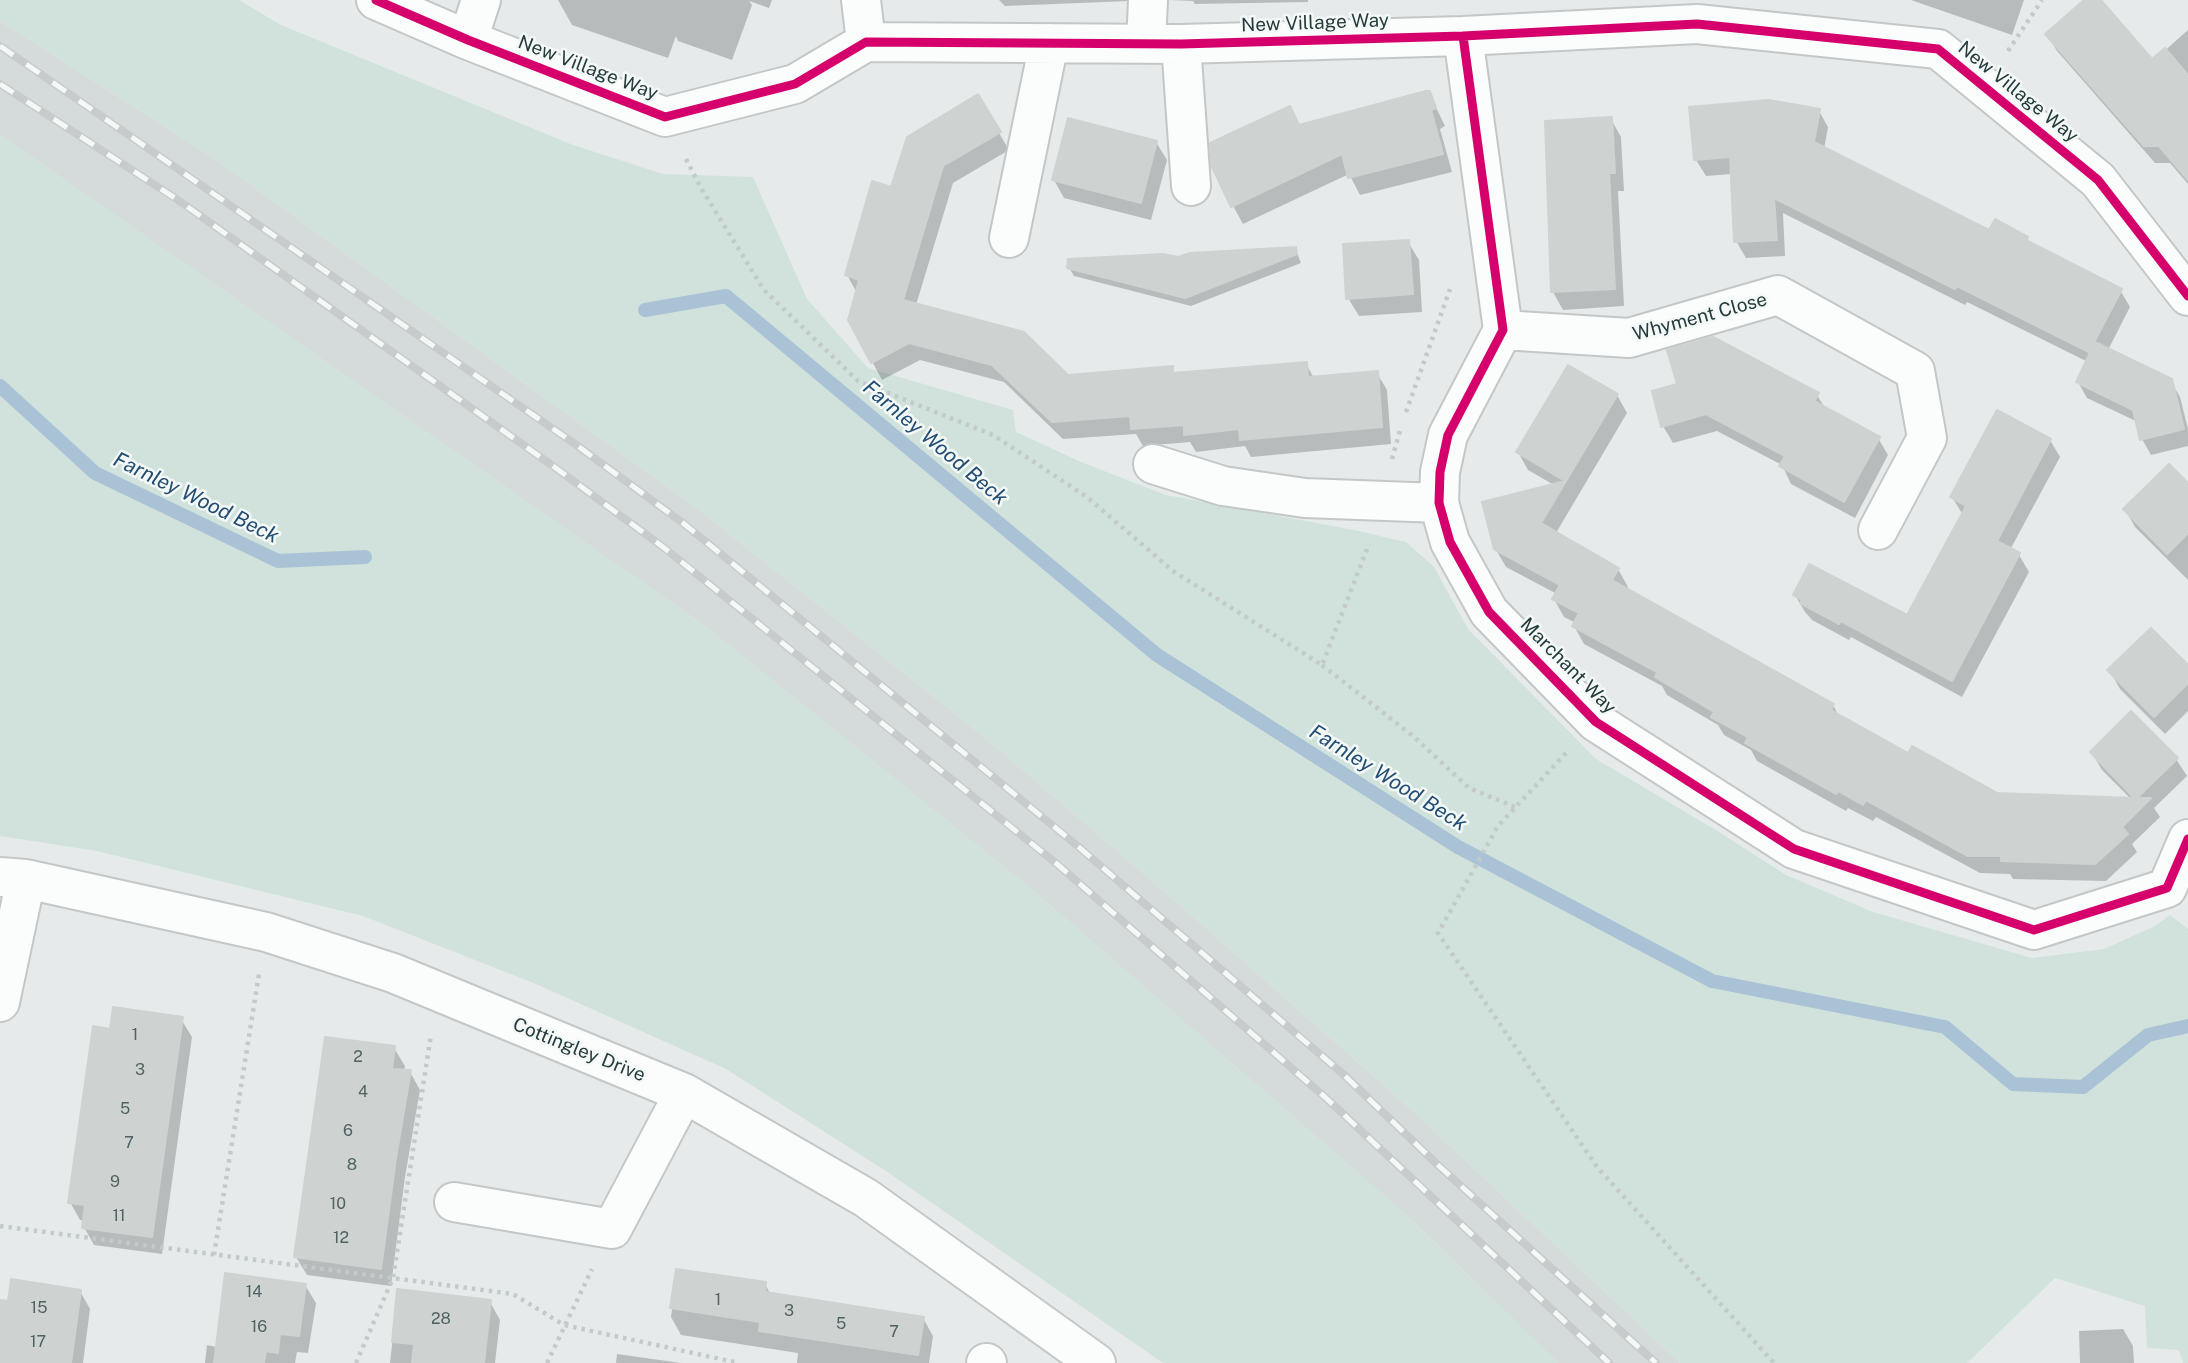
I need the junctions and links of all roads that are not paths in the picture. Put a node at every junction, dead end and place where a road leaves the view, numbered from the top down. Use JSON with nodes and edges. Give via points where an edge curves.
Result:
{"nodes":[{"id":1,"x":376,"y":0,"type":"edge"},
{"id":2,"x":481,"y":0,"type":"edge"},
{"id":3,"x":861,"y":0,"type":"edge"},
{"id":4,"x":1148,"y":0,"type":"edge"},
{"id":5,"x":1696,"y":12,"type":"edge"},
{"id":6,"x":1463,"y":36,"type":"junction"},
{"id":7,"x":468,"y":40,"type":"junction"},
{"id":8,"x":866,"y":42,"type":"junction"},
{"id":9,"x":1049,"y":43,"type":"junction"},
{"id":10,"x":1163,"y":44,"type":"junction"},
{"id":11,"x":1191,"y":186,"type":"dead end"},
{"id":12,"x":1009,"y":239,"type":"dead end"},
{"id":13,"x":2188,"y":296,"type":"edge"},
{"id":14,"x":1503,"y":330,"type":"junction"},
{"id":15,"x":1153,"y":464,"type":"dead end"},
{"id":16,"x":1438,"y":503,"type":"junction"},
{"id":17,"x":1878,"y":530,"type":"dead end"},
{"id":18,"x":2188,"y":839,"type":"edge"},
{"id":19,"x":13,"y":878,"type":"edge"},
{"id":20,"x":0,"y":1002,"type":"edge"},
{"id":21,"x":684,"y":1093,"type":"junction"},
{"id":22,"x":454,"y":1202,"type":"dead end"},
{"id":23,"x":1096,"y":1363,"type":"edge"}],
"edges":[{"from":1,"to":7,"type":"street","name":"New Village Way"},
{"from":2,"to":7,"type":"street"},
{"from":3,"to":8,"type":"street"},
{"from":4,"to":10,"type":"street"},
{"from":5,"to":6,"type":"street","name":"New Village Way"},
{"from":5,"to":13,"type":"street","name":"New Village Way","via":[[1938,49],[2098,180]]},
{"from":6,"to":10,"type":"street","name":"New Village Way"},
{"from":6,"to":14,"type":"street"},
{"from":7,"to":8,"type":"street","name":"New Village Way","via":[[665,117],[795,84]]},
{"from":8,"to":9,"type":"street","name":"New Village Way"},
{"from":9,"to":10,"type":"street","name":"New Village Way"},
{"from":9,"to":12,"type":"street"},
{"from":10,"to":11,"type":"street"},
{"from":14,"to":16,"type":"street","name":"Marchant Way","via":[[1448,435]]},
{"from":14,"to":17,"type":"street","name":"Whyment Close","via":[[1629,338],[1778,295],[1916,371],[1927,438]]},
{"from":15,"to":16,"type":"street","via":[[1223,486],[1305,498]]},
{"from":16,"to":18,"type":"street","name":"Marchant Way","via":[[1450,542],[1489,612],[1596,722],[1794,849],[2035,930],[2167,888]]},
{"from":19,"to":20,"type":"street"},
{"from":19,"to":21,"type":"street","name":"Cottingley Drive","via":[[266,932],[393,973]]},
{"from":21,"to":22,"type":"street","via":[[612,1229]]},
{"from":21,"to":23,"type":"street","name":"Cottingley Drive","via":[[866,1198]]}]}
